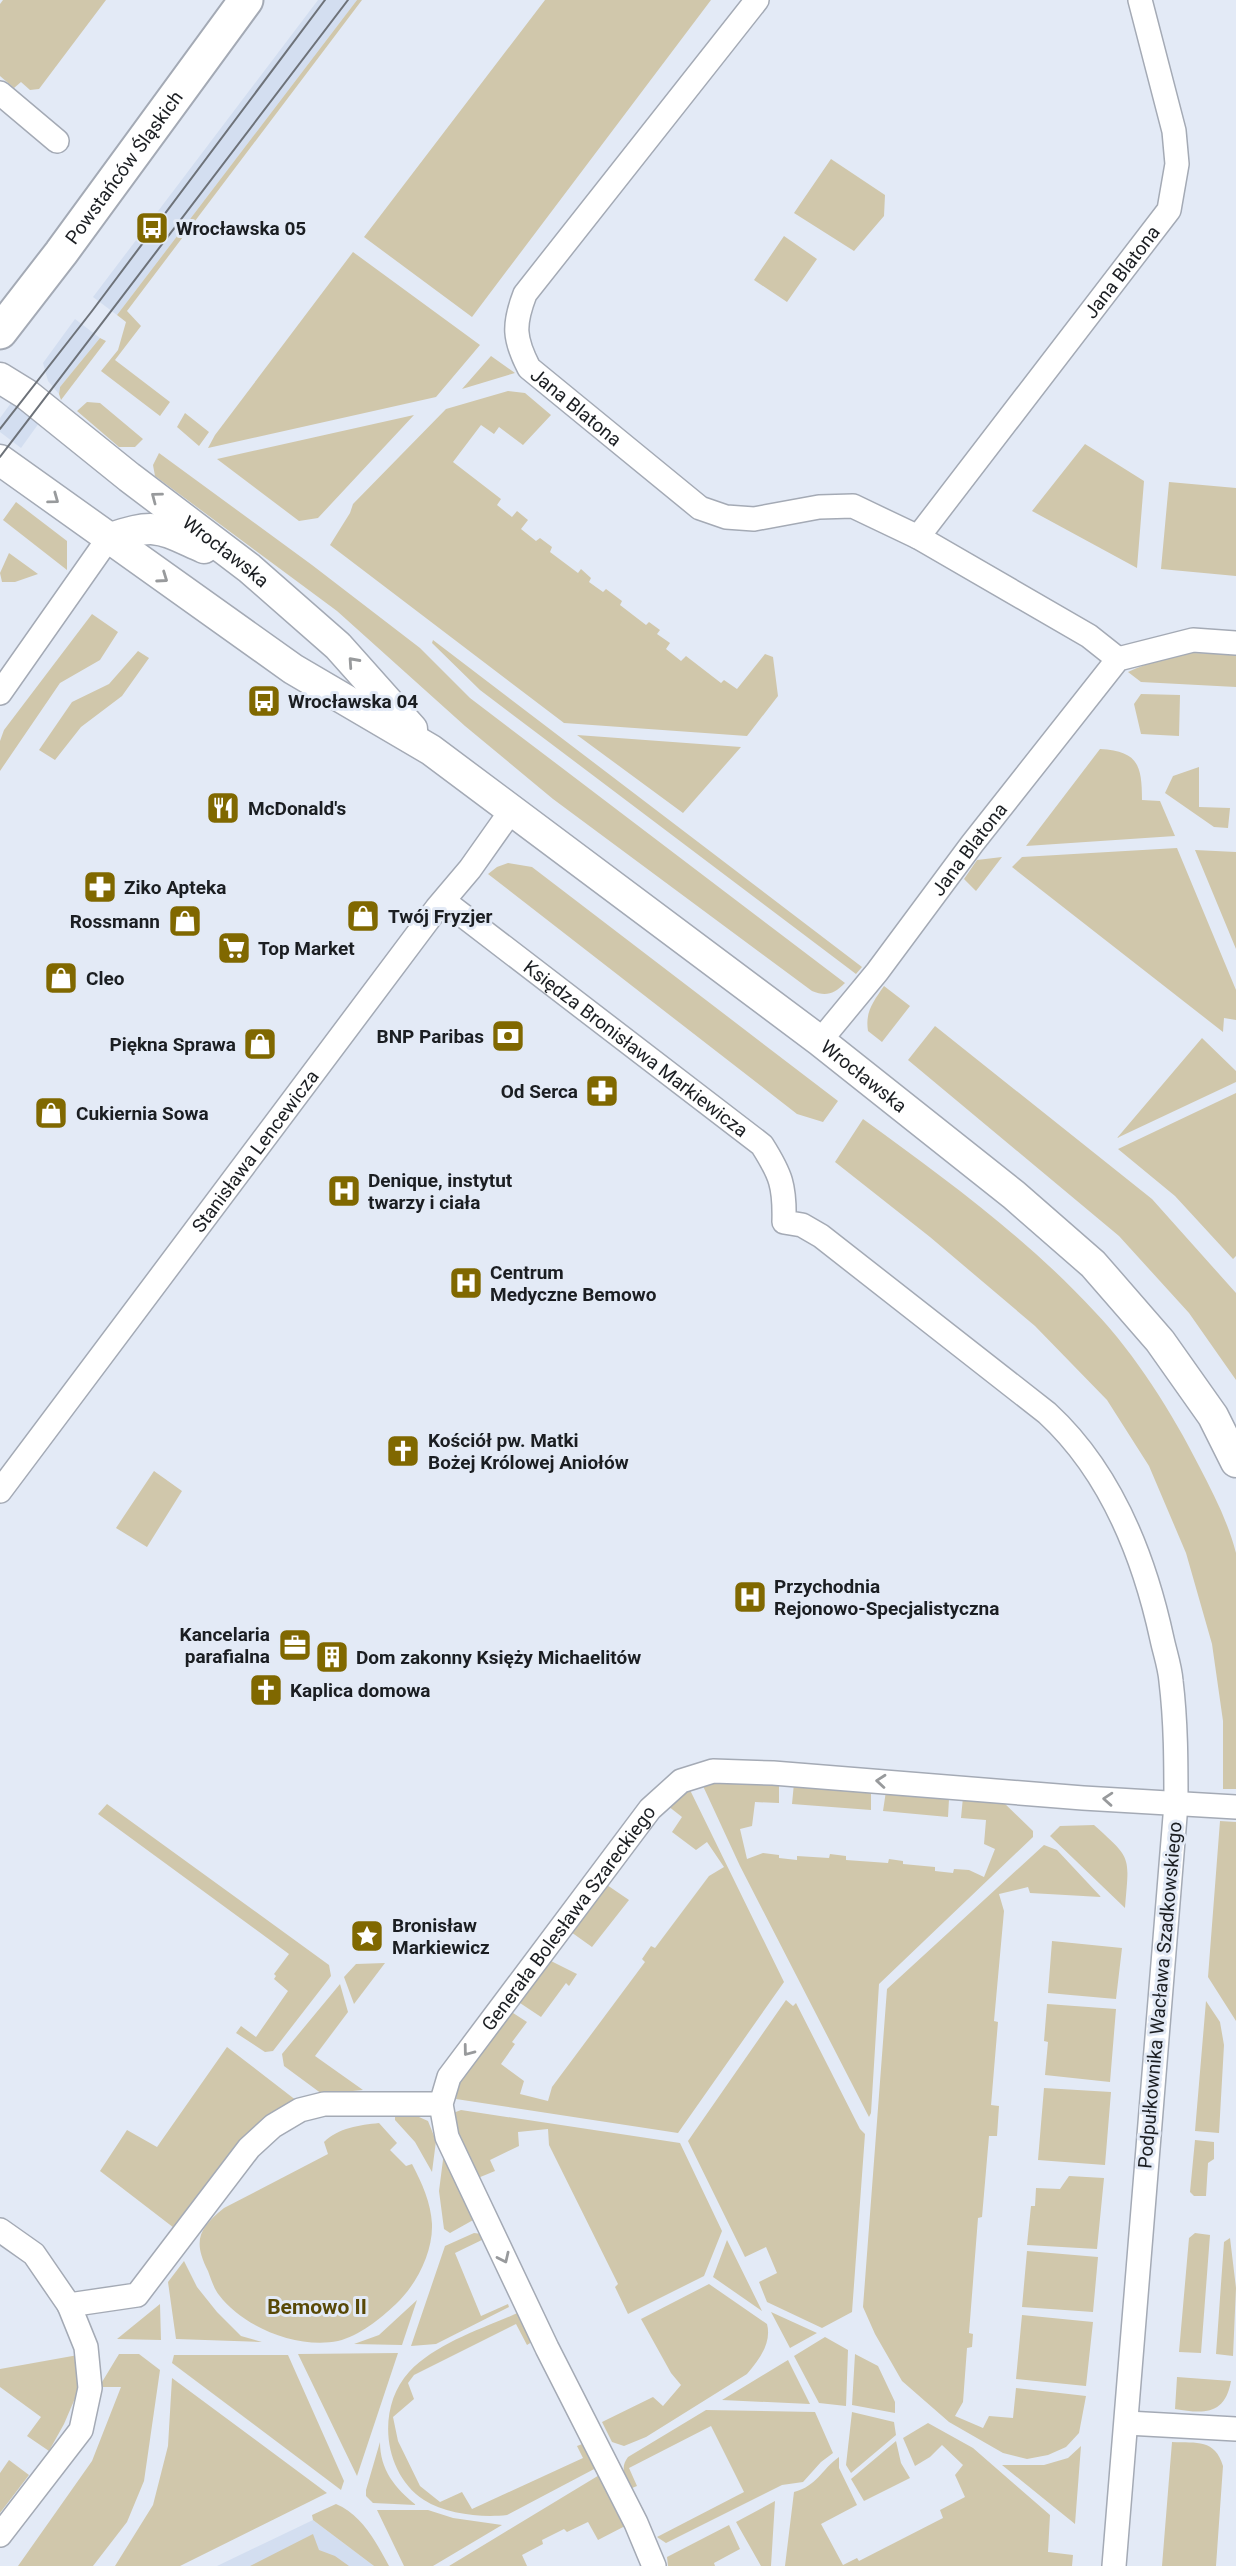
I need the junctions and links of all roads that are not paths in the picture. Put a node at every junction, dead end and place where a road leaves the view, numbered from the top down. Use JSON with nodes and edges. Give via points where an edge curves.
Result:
{"nodes":[{"id":1,"x":246,"y":0,"type":"edge"},
{"id":2,"x":757,"y":0,"type":"edge"},
{"id":3,"x":1140,"y":0,"type":"edge"},
{"id":4,"x":0,"y":93,"type":"edge"},
{"id":5,"x":57,"y":141,"type":"dead end"},
{"id":6,"x":0,"y":332,"type":"edge"},
{"id":7,"x":0,"y":378,"type":"edge"},
{"id":8,"x":0,"y":460,"type":"edge"},
{"id":9,"x":918,"y":537,"type":"junction"},
{"id":10,"x":108,"y":539,"type":"junction"},
{"id":11,"x":249,"y":568,"type":"junction"},
{"id":12,"x":1236,"y":643,"type":"edge"},
{"id":13,"x":1118,"y":659,"type":"junction"},
{"id":14,"x":0,"y":693,"type":"edge"},
{"id":15,"x":431,"y":750,"type":"junction"},
{"id":16,"x":511,"y":811,"type":"junction"},
{"id":17,"x":444,"y":901,"type":"junction"},
{"id":18,"x":820,"y":1041,"type":"junction"},
{"id":19,"x":784,"y":1222,"type":"joint"},
{"id":20,"x":1236,"y":1462,"type":"edge"},
{"id":21,"x":0,"y":1491,"type":"edge"},
{"id":22,"x":1176,"y":1804,"type":"junction"},
{"id":23,"x":1236,"y":1807,"type":"edge"},
{"id":24,"x":441,"y":2104,"type":"junction"},
{"id":25,"x":0,"y":2230,"type":"edge"},
{"id":26,"x":69,"y":2305,"type":"junction"},
{"id":27,"x":1126,"y":2423,"type":"junction"},
{"id":28,"x":1236,"y":2429,"type":"edge"},
{"id":29,"x":0,"y":2535,"type":"edge"},
{"id":30,"x":654,"y":2566,"type":"edge"},
{"id":31,"x":1114,"y":2566,"type":"edge"}],
"edges":[{"from":1,"to":6,"type":"main road","name":"Powstańców Śląskich"},
{"from":2,"to":9,"type":"street","name":"Jana Blatona","via":[[525,294],[517,316],[517,344],[529,368],[700,509],[754,519],[853,506]]},
{"from":3,"to":9,"type":"street","name":"Jana Blatona","via":[[1174,131],[1177,164],[1169,210]]},
{"from":4,"to":5,"type":"street"},
{"from":11,"to":7,"type":"street","name":"Wrocławska","one_way":true},
{"from":8,"to":10,"type":"street","name":"Wrocławska","one_way":true},
{"from":9,"to":13,"type":"street","name":"Jana Blatona","via":[[1089,636]]},
{"from":10,"to":11,"type":"street","via":[[139,528],[160,528]]},
{"from":10,"to":14,"type":"street"},
{"from":10,"to":15,"type":"street","name":"Wrocławska","one_way":true,"via":[[293,669]]},
{"from":15,"to":11,"type":"street","name":"Wrocławska","one_way":true,"via":[[338,646]]},
{"from":12,"to":13,"type":"street","via":[[1193,640]]},
{"from":13,"to":18,"type":"street","name":"Jana Blatona"},
{"from":15,"to":16,"type":"street","name":"Wrocławska"},
{"from":16,"to":17,"type":"street","name":"Stanisława Lencewicza"},
{"from":16,"to":18,"type":"street","name":"Wrocławska"},
{"from":17,"to":19,"type":"street","name":"Księdza Bronisława Markiewicza","via":[[762,1145],[785,1193]]},
{"from":17,"to":21,"type":"street","name":"Stanisława Lencewicza"},
{"from":18,"to":20,"type":"street","name":"Wrocławska","via":[[1093,1264],[1160,1341],[1213,1416]]},
{"from":19,"to":22,"type":"street","name":"Podpułkownika Wacława Szadkowskiego","via":[[802,1225],[821,1236],[1028,1397],[1062,1427],[1095,1467],[1126,1527],[1154,1604],[1171,1678]]},
{"from":22,"to":23,"type":"street","name":"Generała Bolesława Szareckiego"},
{"from":22,"to":24,"type":"street","name":"Generała Bolesława Szareckiego","one_way":true,"via":[[773,1773],[713,1771],[681,1781],[650,1809],[449,2077]]},
{"from":22,"to":27,"type":"street","name":"Podpułkownika Wacława Szadkowskiego"},
{"from":24,"to":26,"type":"street","via":[[324,2104],[300,2110],[272,2126],[249,2148],[137,2295]]},
{"from":24,"to":30,"type":"street","one_way":true,"via":[[447,2137]]},
{"from":25,"to":26,"type":"street","via":[[34,2254]]},
{"from":26,"to":29,"type":"street","via":[[86,2347],[90,2388],[81,2430]]},
{"from":27,"to":28,"type":"street"},
{"from":27,"to":31,"type":"street","name":"Podpułkownika Wacława Szadkowskiego"}]}
